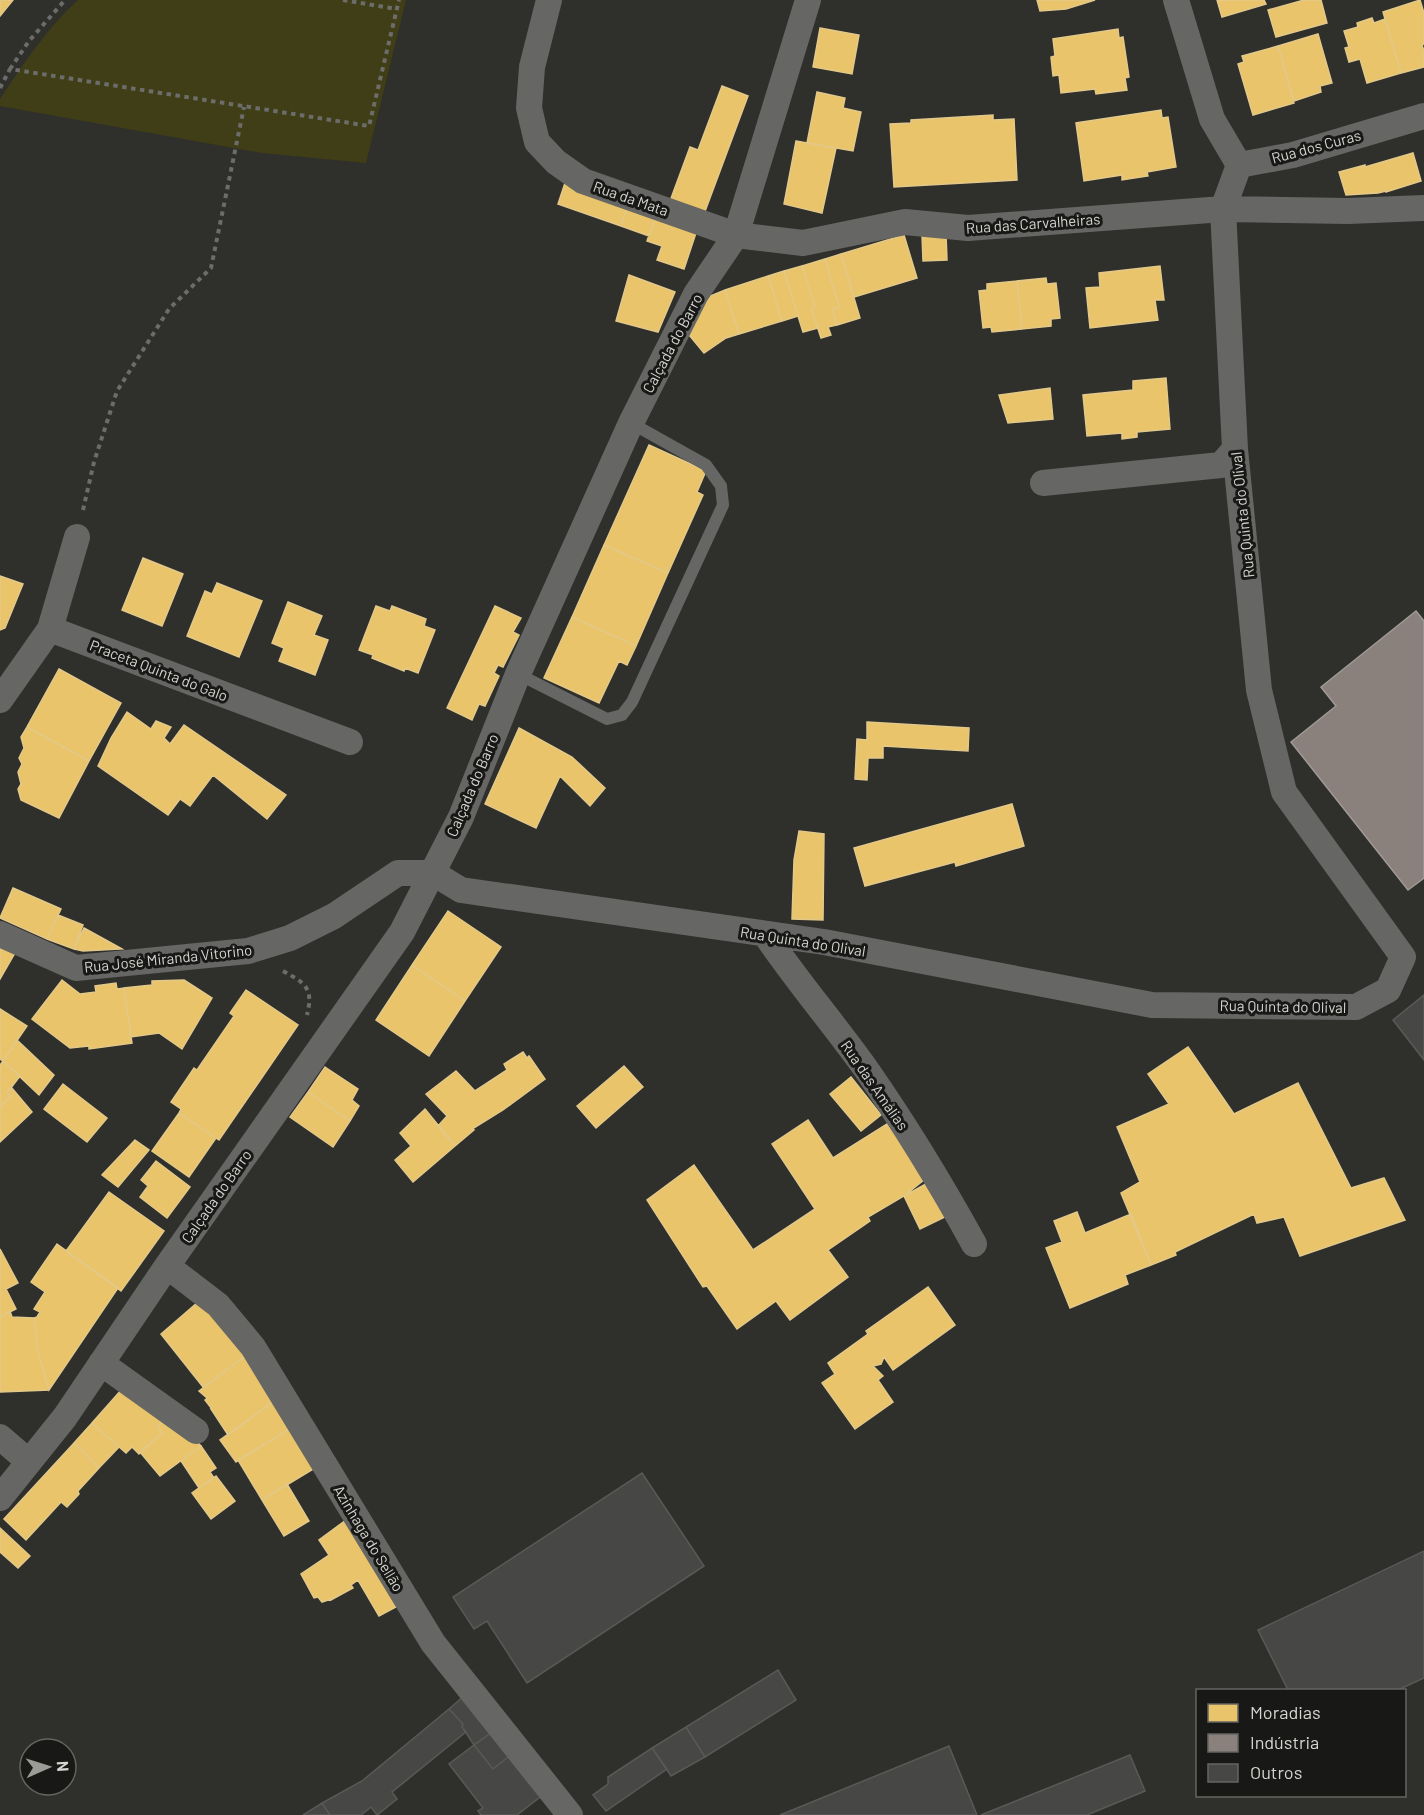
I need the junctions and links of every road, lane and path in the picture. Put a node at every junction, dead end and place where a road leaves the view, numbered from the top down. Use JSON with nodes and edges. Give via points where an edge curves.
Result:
{"nodes":[{"id":1,"x":65,"y":0,"type":"edge"},
{"id":2,"x":343,"y":0,"type":"edge"},
{"id":3,"x":399,"y":0,"type":"edge"},
{"id":4,"x":549,"y":0,"type":"edge"},
{"id":5,"x":808,"y":0,"type":"edge"},
{"id":6,"x":1176,"y":0,"type":"edge"},
{"id":7,"x":396,"y":9,"type":"junction"},
{"id":8,"x":10,"y":69,"type":"junction"},
{"id":9,"x":0,"y":88,"type":"edge"},
{"id":10,"x":244,"y":107,"type":"junction"},
{"id":11,"x":1424,"y":116,"type":"edge"},
{"id":12,"x":1239,"y":165,"type":"junction"},
{"id":13,"x":1424,"y":208,"type":"edge"},
{"id":14,"x":1223,"y":209,"type":"junction"},
{"id":15,"x":736,"y":235,"type":"junction"},
{"id":16,"x":631,"y":423,"type":"junction"},
{"id":17,"x":1236,"y":449,"type":"junction"},
{"id":18,"x":1042,"y":483,"type":"dead end"},
{"id":19,"x":77,"y":537,"type":"joint"},
{"id":20,"x":50,"y":628,"type":"junction"},
{"id":21,"x":518,"y":674,"type":"junction"},
{"id":22,"x":0,"y":700,"type":"edge"},
{"id":23,"x":350,"y":742,"type":"dead end"},
{"id":24,"x":433,"y":873,"type":"junction"},
{"id":25,"x":0,"y":934,"type":"edge"},
{"id":26,"x":765,"y":934,"type":"junction"},
{"id":27,"x":248,"y":951,"type":"junction"},
{"id":28,"x":322,"y":1047,"type":"junction"},
{"id":29,"x":974,"y":1244,"type":"dead end"},
{"id":30,"x":167,"y":1266,"type":"junction"},
{"id":31,"x":101,"y":1363,"type":"junction"},
{"id":32,"x":196,"y":1431,"type":"dead end"},
{"id":33,"x":0,"y":1437,"type":"edge"},
{"id":34,"x":28,"y":1461,"type":"junction"},
{"id":35,"x":0,"y":1498,"type":"edge"},
{"id":36,"x":570,"y":1815,"type":"edge"}],
"edges":[{"from":1,"to":8,"type":"path"},
{"from":2,"to":7,"type":"path"},
{"from":3,"to":7,"type":"path"},
{"from":4,"to":15,"type":"street","name":"Rua da Mata","via":[[532,67],[529,108],[537,142],[583,182]]},
{"from":5,"to":15,"type":"street","name":"Calçada do Barro"},
{"from":6,"to":12,"type":"street","via":[[1212,119]]},
{"from":7,"to":10,"type":"path","via":[[369,126]]},
{"from":8,"to":9,"type":"path"},
{"from":8,"to":10,"type":"path"},
{"from":10,"to":19,"type":"path","via":[[211,268],[169,309],[117,391],[94,462]]},
{"from":11,"to":12,"type":"street","name":"Rua dos Curas","via":[[1293,155]]},
{"from":12,"to":14,"type":"street"},
{"from":13,"to":14,"type":"street","name":"Rua das Carvalheiras"},
{"from":14,"to":15,"type":"street","name":"Rua das Carvalheiras","via":[[968,228],[905,222],[803,243]]},
{"from":14,"to":17,"type":"street","name":"Rua Quinta do Olival"},
{"from":15,"to":16,"type":"street","name":"Calçada do Barro","via":[[696,294]]},
{"from":16,"to":21,"type":"street","name":"Calçada do Barro"},
{"from":16,"to":21,"type":"lane","via":[[706,465],[721,486],[723,505],[632,702],[622,715],[608,719]]},
{"from":17,"to":18,"type":"street","via":[[1221,465]]},
{"from":17,"to":26,"type":"street","name":"Rua Quinta do Olival","via":[[1259,690],[1284,792],[1403,957],[1388,990],[1356,1007],[1152,1005]]},
{"from":19,"to":20,"type":"street"},
{"from":20,"to":22,"type":"street"},
{"from":20,"to":23,"type":"street","name":"Praceta Quinta do Galo"},
{"from":21,"to":24,"type":"street","name":"Calçada do Barro","via":[[461,817]]},
{"from":24,"to":26,"type":"street","name":"Rua Quinta do Olival","via":[[461,890]]},
{"from":24,"to":27,"type":"street","name":"Rua José Miranda Vitorino","via":[[398,873],[334,916],[290,938]]},
{"from":24,"to":28,"type":"street","name":"Calçada do Barro","via":[[402,932]]},
{"from":25,"to":27,"type":"street","name":"Rua José Miranda Vitorino","via":[[76,968]]},
{"from":26,"to":29,"type":"street","name":"Rua das Amálias","via":[[866,1069],[938,1179]]},
{"from":27,"to":28,"type":"path","via":[[304,983],[309,993],[308,1013],[299,1031]]},
{"from":28,"to":30,"type":"street","name":"Calçada do Barro"},
{"from":30,"to":31,"type":"street","name":"Calçada do Barro"},
{"from":30,"to":36,"type":"street","name":"Azinhaga do Sellão","via":[[218,1305],[253,1347],[433,1643]]},
{"from":31,"to":32,"type":"street"},
{"from":31,"to":34,"type":"street","name":"Calçada do Barro","via":[[65,1417]]},
{"from":33,"to":34,"type":"street"},
{"from":34,"to":35,"type":"street","name":"Calçada do Barro"}]}
